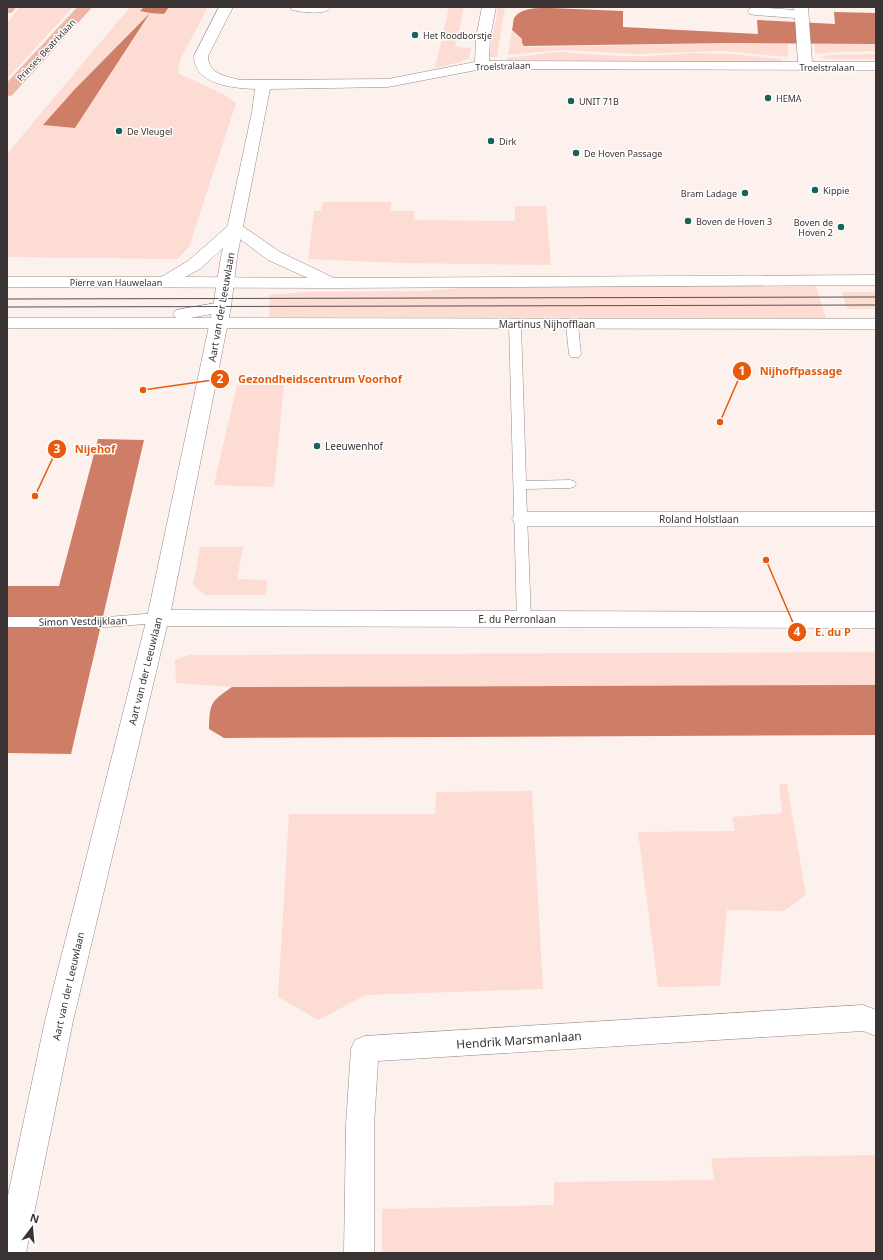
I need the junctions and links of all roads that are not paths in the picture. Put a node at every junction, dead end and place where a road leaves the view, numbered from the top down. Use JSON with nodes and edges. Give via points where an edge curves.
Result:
{"nodes":[{"id":1,"x":9,"y":7,"type":"edge"},
{"id":2,"x":85,"y":7,"type":"edge"},
{"id":3,"x":226,"y":7,"type":"edge"},
{"id":4,"x":297,"y":7,"type":"edge"},
{"id":5,"x":324,"y":7,"type":"edge"},
{"id":6,"x":489,"y":7,"type":"edge"},
{"id":7,"x":7,"y":9,"type":"edge"},
{"id":8,"x":755,"y":11,"type":"dead end"},
{"id":9,"x":801,"y":14,"type":"edge"},
{"id":10,"x":482,"y":65,"type":"junction"},
{"id":11,"x":876,"y":66,"type":"edge"},
{"id":12,"x":807,"y":67,"type":"junction"},
{"id":13,"x":263,"y":85,"type":"junction"},
{"id":14,"x":7,"y":92,"type":"edge"},
{"id":15,"x":235,"y":228,"type":"junction"},
{"id":16,"x":876,"y":280,"type":"edge"},
{"id":17,"x":7,"y":282,"type":"edge"},
{"id":18,"x":164,"y":282,"type":"junction"},
{"id":19,"x":225,"y":283,"type":"junction"},
{"id":20,"x":334,"y":283,"type":"junction"},
{"id":21,"x":221,"y":315,"type":"junction"},
{"id":22,"x":7,"y":323,"type":"edge"},
{"id":23,"x":515,"y":324,"type":"junction"},
{"id":24,"x":572,"y":324,"type":"junction"},
{"id":25,"x":876,"y":324,"type":"edge"},
{"id":26,"x":575,"y":354,"type":"dead end"},
{"id":27,"x":570,"y":484,"type":"dead end"},
{"id":28,"x":520,"y":485,"type":"junction"},
{"id":29,"x":522,"y":519,"type":"junction"},
{"id":30,"x":876,"y":519,"type":"edge"},
{"id":31,"x":158,"y":618,"type":"junction"},
{"id":32,"x":524,"y":619,"type":"junction"},
{"id":33,"x":876,"y":620,"type":"edge"},
{"id":34,"x":7,"y":622,"type":"edge"},
{"id":35,"x":876,"y":1023,"type":"edge"},
{"id":36,"x":10,"y":1245,"type":"edge"},
{"id":37,"x":359,"y":1253,"type":"edge"}],
"edges":[{"from":1,"to":7,"type":"main road"},
{"from":2,"to":14,"type":"main road","name":"Prinses Beatrixlaan"},
{"from":3,"to":13,"type":"street","name":"Troelstralaan","via":[[202,56],[201,64],[207,72],[222,80]]},
{"from":4,"to":5,"type":"street"},
{"from":6,"to":10,"type":"street"},
{"from":8,"to":9,"type":"street"},
{"from":9,"to":12,"type":"street"},
{"from":10,"to":12,"type":"street","name":"Troelstralaan"},
{"from":10,"to":13,"type":"street","name":"Troelstralaan","via":[[388,82]]},
{"from":11,"to":12,"type":"street","name":"Troelstralaan"},
{"from":13,"to":15,"type":"street","name":"Aart van der Leeuwlaan"},
{"from":15,"to":18,"type":"street","via":[[194,265]]},
{"from":15,"to":19,"type":"street","name":"Aart van der Leeuwlaan"},
{"from":15,"to":20,"type":"street","via":[[274,256]]},
{"from":16,"to":20,"type":"street"},
{"from":17,"to":18,"type":"street","name":"Pierre van Hauwelaan"},
{"from":18,"to":19,"type":"street","name":"Pierre van Hauwelaan"},
{"from":19,"to":20,"type":"street"},
{"from":19,"to":21,"type":"street","name":"Aart van der Leeuwlaan"},
{"from":21,"to":22,"type":"street","via":[[117,324]]},
{"from":21,"to":23,"type":"street","name":"Martinus Nijhofflaan"},
{"from":21,"to":31,"type":"street","name":"Aart van der Leeuwlaan"},
{"from":23,"to":24,"type":"street","name":"Martinus Nijhofflaan"},
{"from":23,"to":28,"type":"lane"},
{"from":24,"to":25,"type":"street","name":"Martinus Nijhofflaan"},
{"from":24,"to":26,"type":"lane"},
{"from":27,"to":28,"type":"lane"},
{"from":28,"to":29,"type":"lane"},
{"from":29,"to":30,"type":"street","name":"Roland Holstlaan"},
{"from":29,"to":32,"type":"lane"},
{"from":31,"to":32,"type":"street","name":"E. du Perronlaan"},
{"from":31,"to":34,"type":"lane","name":"Simon Vestdijklaan","via":[[107,622]]},
{"from":31,"to":36,"type":"street","name":"Aart van der Leeuwlaan","via":[[59,1021]]},
{"from":32,"to":33,"type":"street","name":"E. du Perronlaan"},
{"from":35,"to":37,"type":"street","name":"Hendrik Marsmanlaan","via":[[863,1018],[365,1049],[360,1125]]}]}
